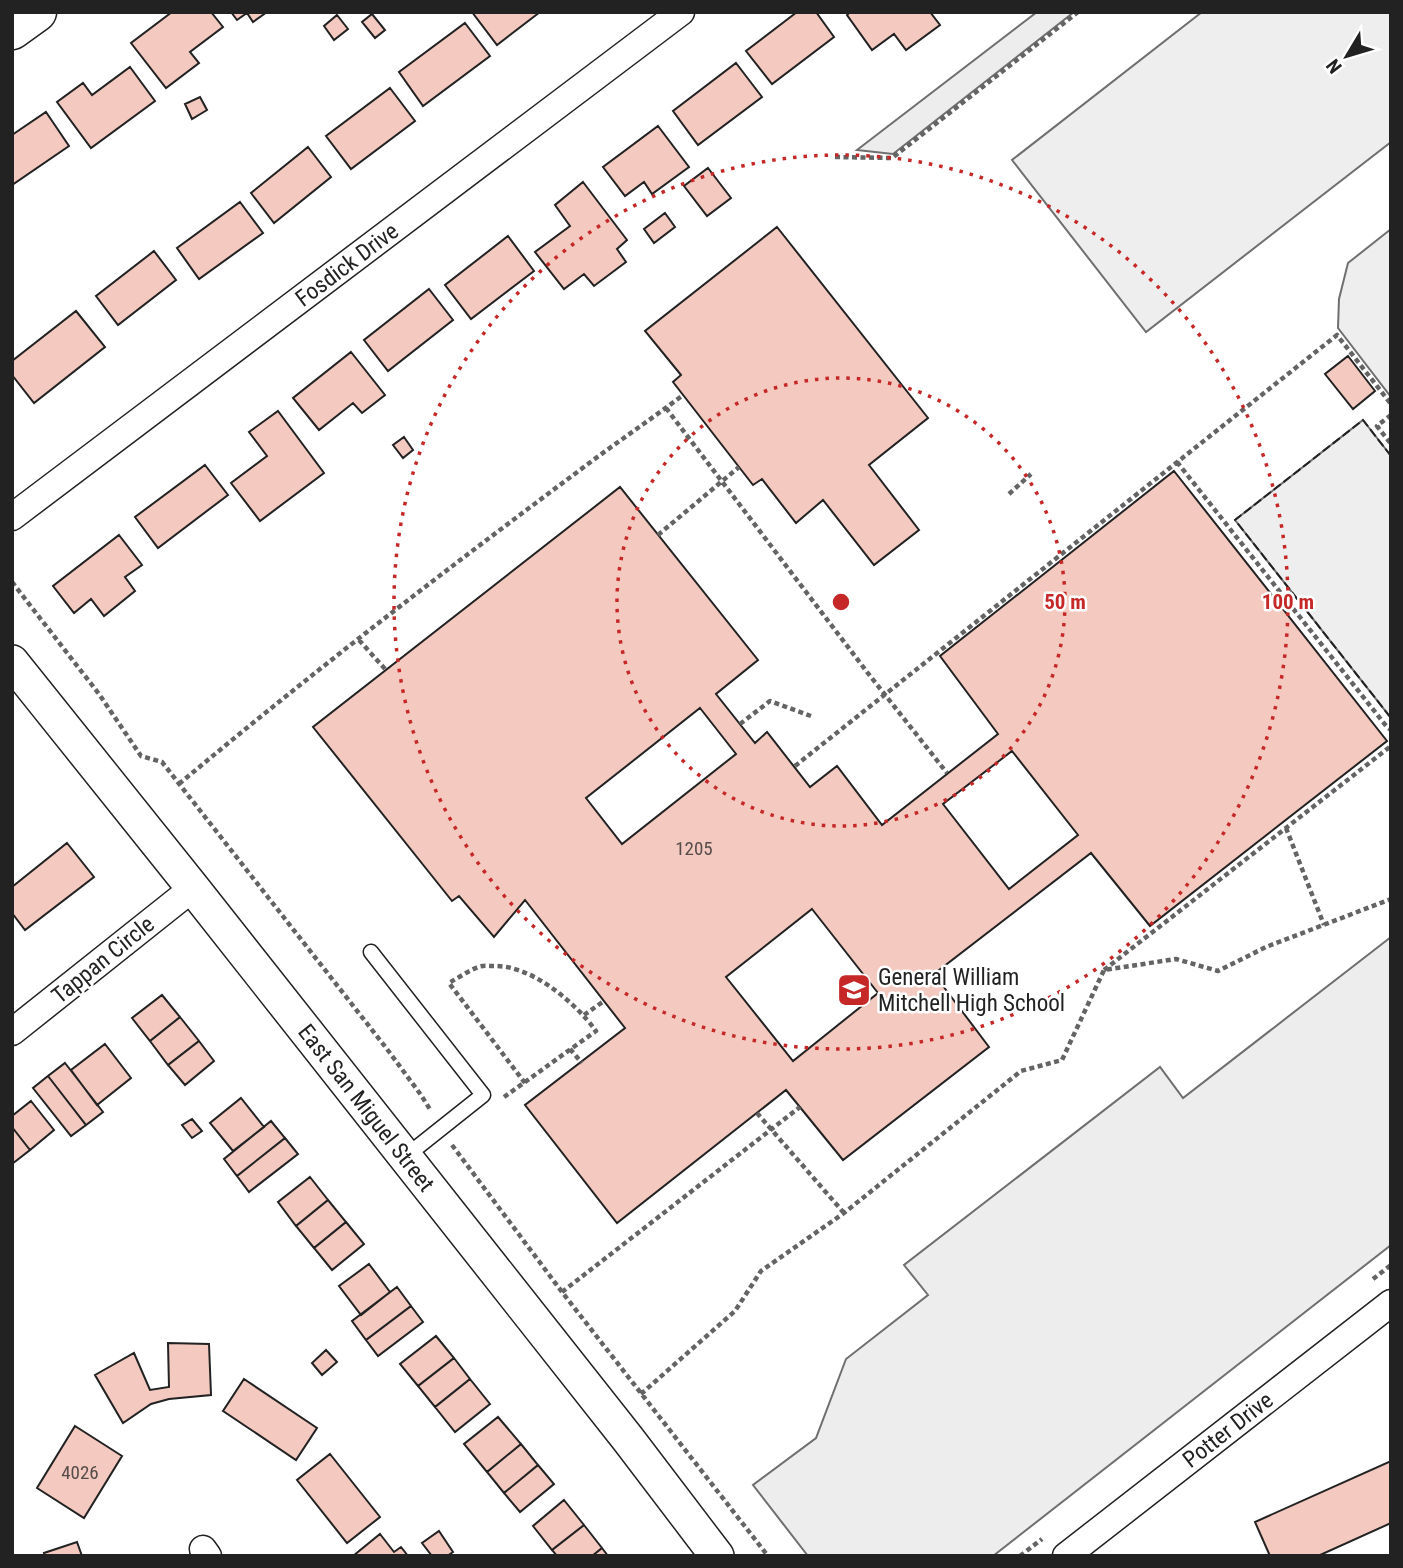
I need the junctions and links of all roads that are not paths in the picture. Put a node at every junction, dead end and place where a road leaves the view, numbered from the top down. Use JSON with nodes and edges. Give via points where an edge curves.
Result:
{"nodes":[{"id":1,"x":37,"y":12,"type":"edge"},
{"id":2,"x":681,"y":12,"type":"edge"},
{"id":3,"x":12,"y":30,"type":"edge"},
{"id":4,"x":12,"y":517,"type":"edge"},
{"id":5,"x":12,"y":662,"type":"edge"},
{"id":6,"x":193,"y":888,"type":"junction"},
{"id":7,"x":371,"y":952,"type":"dead end"},
{"id":8,"x":12,"y":1032,"type":"edge"},
{"id":9,"x":405,"y":1157,"type":"junction"},
{"id":10,"x":1391,"y":1303,"type":"edge"},
{"id":11,"x":716,"y":1556,"type":"edge"},
{"id":12,"x":1066,"y":1556,"type":"edge"}],
"edges":[{"from":1,"to":3,"type":"main road"},
{"from":2,"to":4,"type":"street","name":"Fosdick Drive"},
{"from":5,"to":6,"type":"street","name":"East San Miguel Street"},
{"from":6,"to":8,"type":"street","name":"Tappan Circle"},
{"from":6,"to":9,"type":"street","name":"East San Miguel Street"},
{"from":7,"to":9,"type":"lane","via":[[483,1096]]},
{"from":9,"to":11,"type":"street","name":"East San Miguel Street"},
{"from":10,"to":12,"type":"street","name":"Potter Drive"}]}
